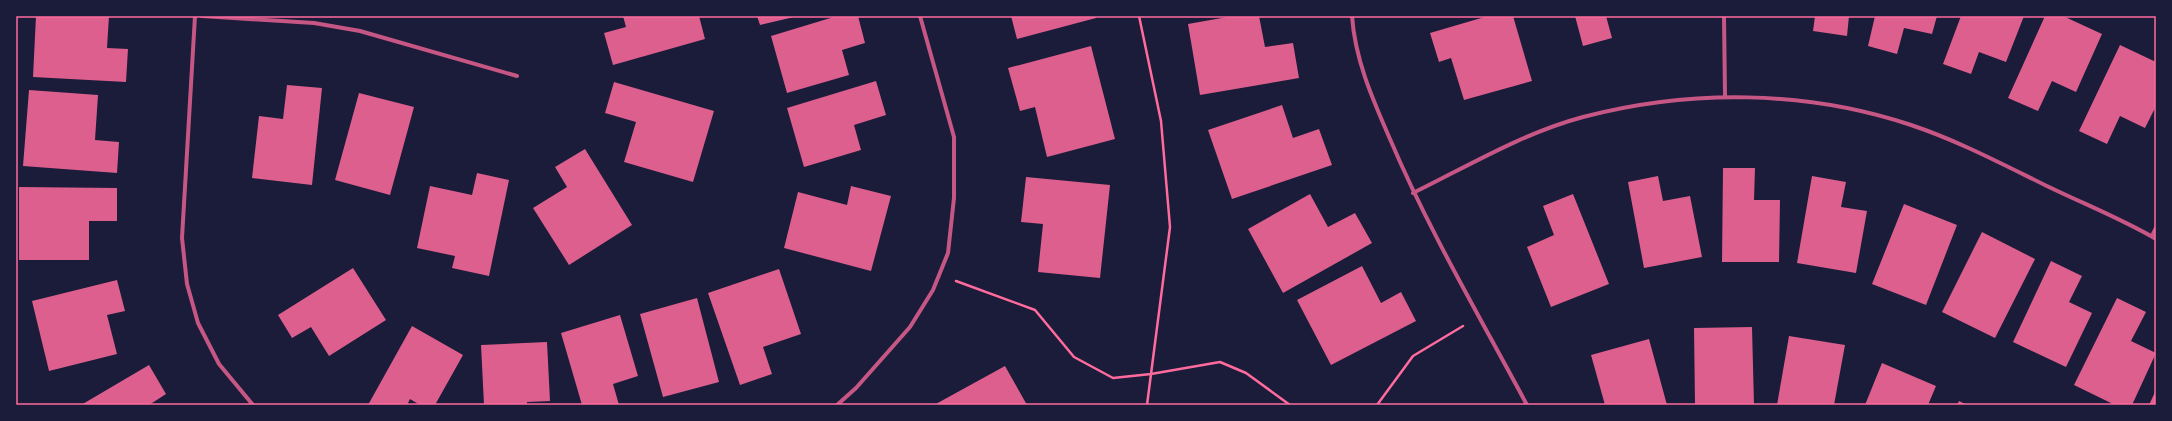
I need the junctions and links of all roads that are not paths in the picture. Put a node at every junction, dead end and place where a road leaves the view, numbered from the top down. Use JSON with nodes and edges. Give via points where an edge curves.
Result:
{"nodes":[{"id":1,"x":195,"y":16,"type":"edge"},
{"id":2,"x":202,"y":16,"type":"edge"},
{"id":3,"x":920,"y":16,"type":"edge"},
{"id":4,"x":1352,"y":16,"type":"edge"},
{"id":5,"x":1724,"y":16,"type":"edge"},
{"id":6,"x":517,"y":76,"type":"dead end"},
{"id":7,"x":1725,"y":96,"type":"junction"},
{"id":8,"x":1413,"y":193,"type":"junction"},
{"id":9,"x":2156,"y":228,"type":"edge"},
{"id":10,"x":2154,"y":237,"type":"edge"},
{"id":11,"x":253,"y":405,"type":"edge"},
{"id":12,"x":837,"y":405,"type":"edge"},
{"id":13,"x":1528,"y":405,"type":"edge"}],
"edges":[{"from":1,"to":11,"type":"street","via":[[182,238],[187,284],[198,323],[219,364]]},
{"from":2,"to":6,"type":"street","via":[[314,24],[360,31]]},
{"from":3,"to":12,"type":"street","via":[[954,137],[954,198],[948,253],[933,290],[910,327],[856,388]]},
{"from":4,"to":8,"type":"street","via":[[1353,32],[1365,81]]},
{"from":5,"to":7,"type":"street"},
{"from":7,"to":8,"type":"street","via":[[1637,104],[1581,117],[1532,134]]},
{"from":7,"to":10,"type":"street","via":[[1792,99],[1911,125],[1978,152]]},
{"from":8,"to":13,"type":"street"},
{"from":9,"to":10,"type":"street"}]}
